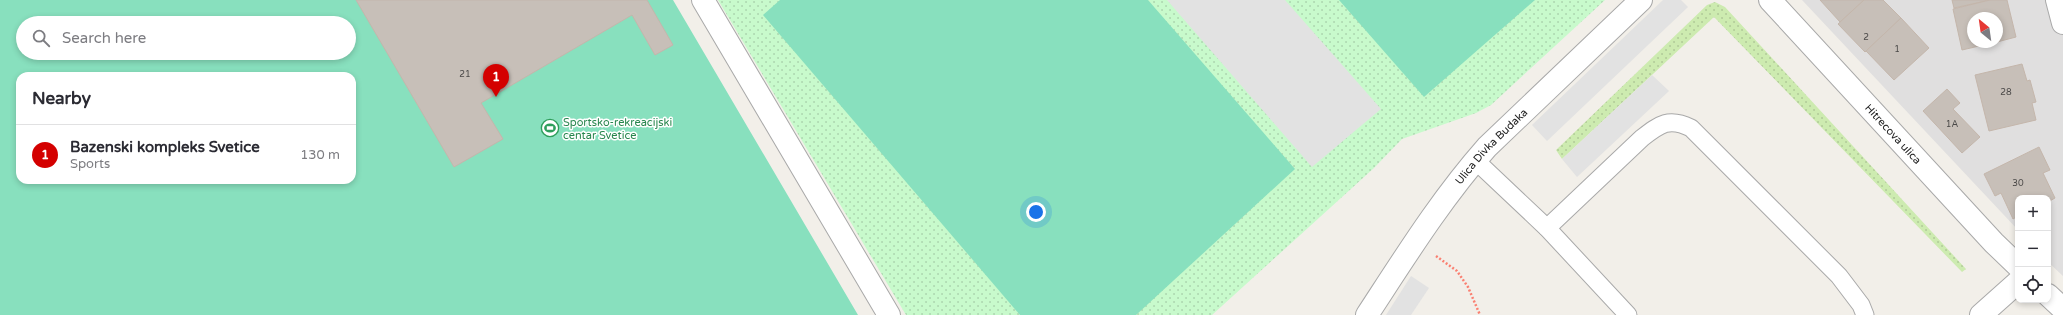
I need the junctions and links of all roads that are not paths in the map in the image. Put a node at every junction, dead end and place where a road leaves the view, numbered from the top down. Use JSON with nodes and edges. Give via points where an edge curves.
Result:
{"nodes":[{"id":1,"x":703,"y":0,"type":"edge"},
{"id":2,"x":1641,"y":0,"type":"edge"},
{"id":3,"x":1770,"y":0,"type":"edge"},
{"id":4,"x":2057,"y":0,"type":"edge"},
{"id":5,"x":2063,"y":23,"type":"edge"},
{"id":6,"x":1475,"y":160,"type":"junction"},
{"id":7,"x":1547,"y":228,"type":"junction"},
{"id":8,"x":2015,"y":263,"type":"edge"},
{"id":9,"x":2015,"y":285,"type":"edge"},
{"id":10,"x":889,"y":315,"type":"edge"},
{"id":11,"x":1368,"y":315,"type":"edge"},
{"id":12,"x":1628,"y":315,"type":"edge"},
{"id":13,"x":1865,"y":315,"type":"edge"},
{"id":14,"x":1981,"y":315,"type":"edge"}],
"edges":[{"from":1,"to":10,"type":"street"},
{"from":2,"to":6,"type":"street","name":"Ulica Divka Budaka"},
{"from":3,"to":8,"type":"street","name":"Hitrecova ulica"},
{"from":4,"to":5,"type":"street"},
{"from":6,"to":7,"type":"lane"},
{"from":6,"to":11,"type":"street","name":"Ulica Divka Budaka","via":[[1435,212]]},
{"from":7,"to":12,"type":"lane"},
{"from":7,"to":13,"type":"lane","via":[[1642,138],[1666,122],[1679,122],[1691,128],[1839,276],[1861,305]]},
{"from":9,"to":14,"type":"street"}]}
